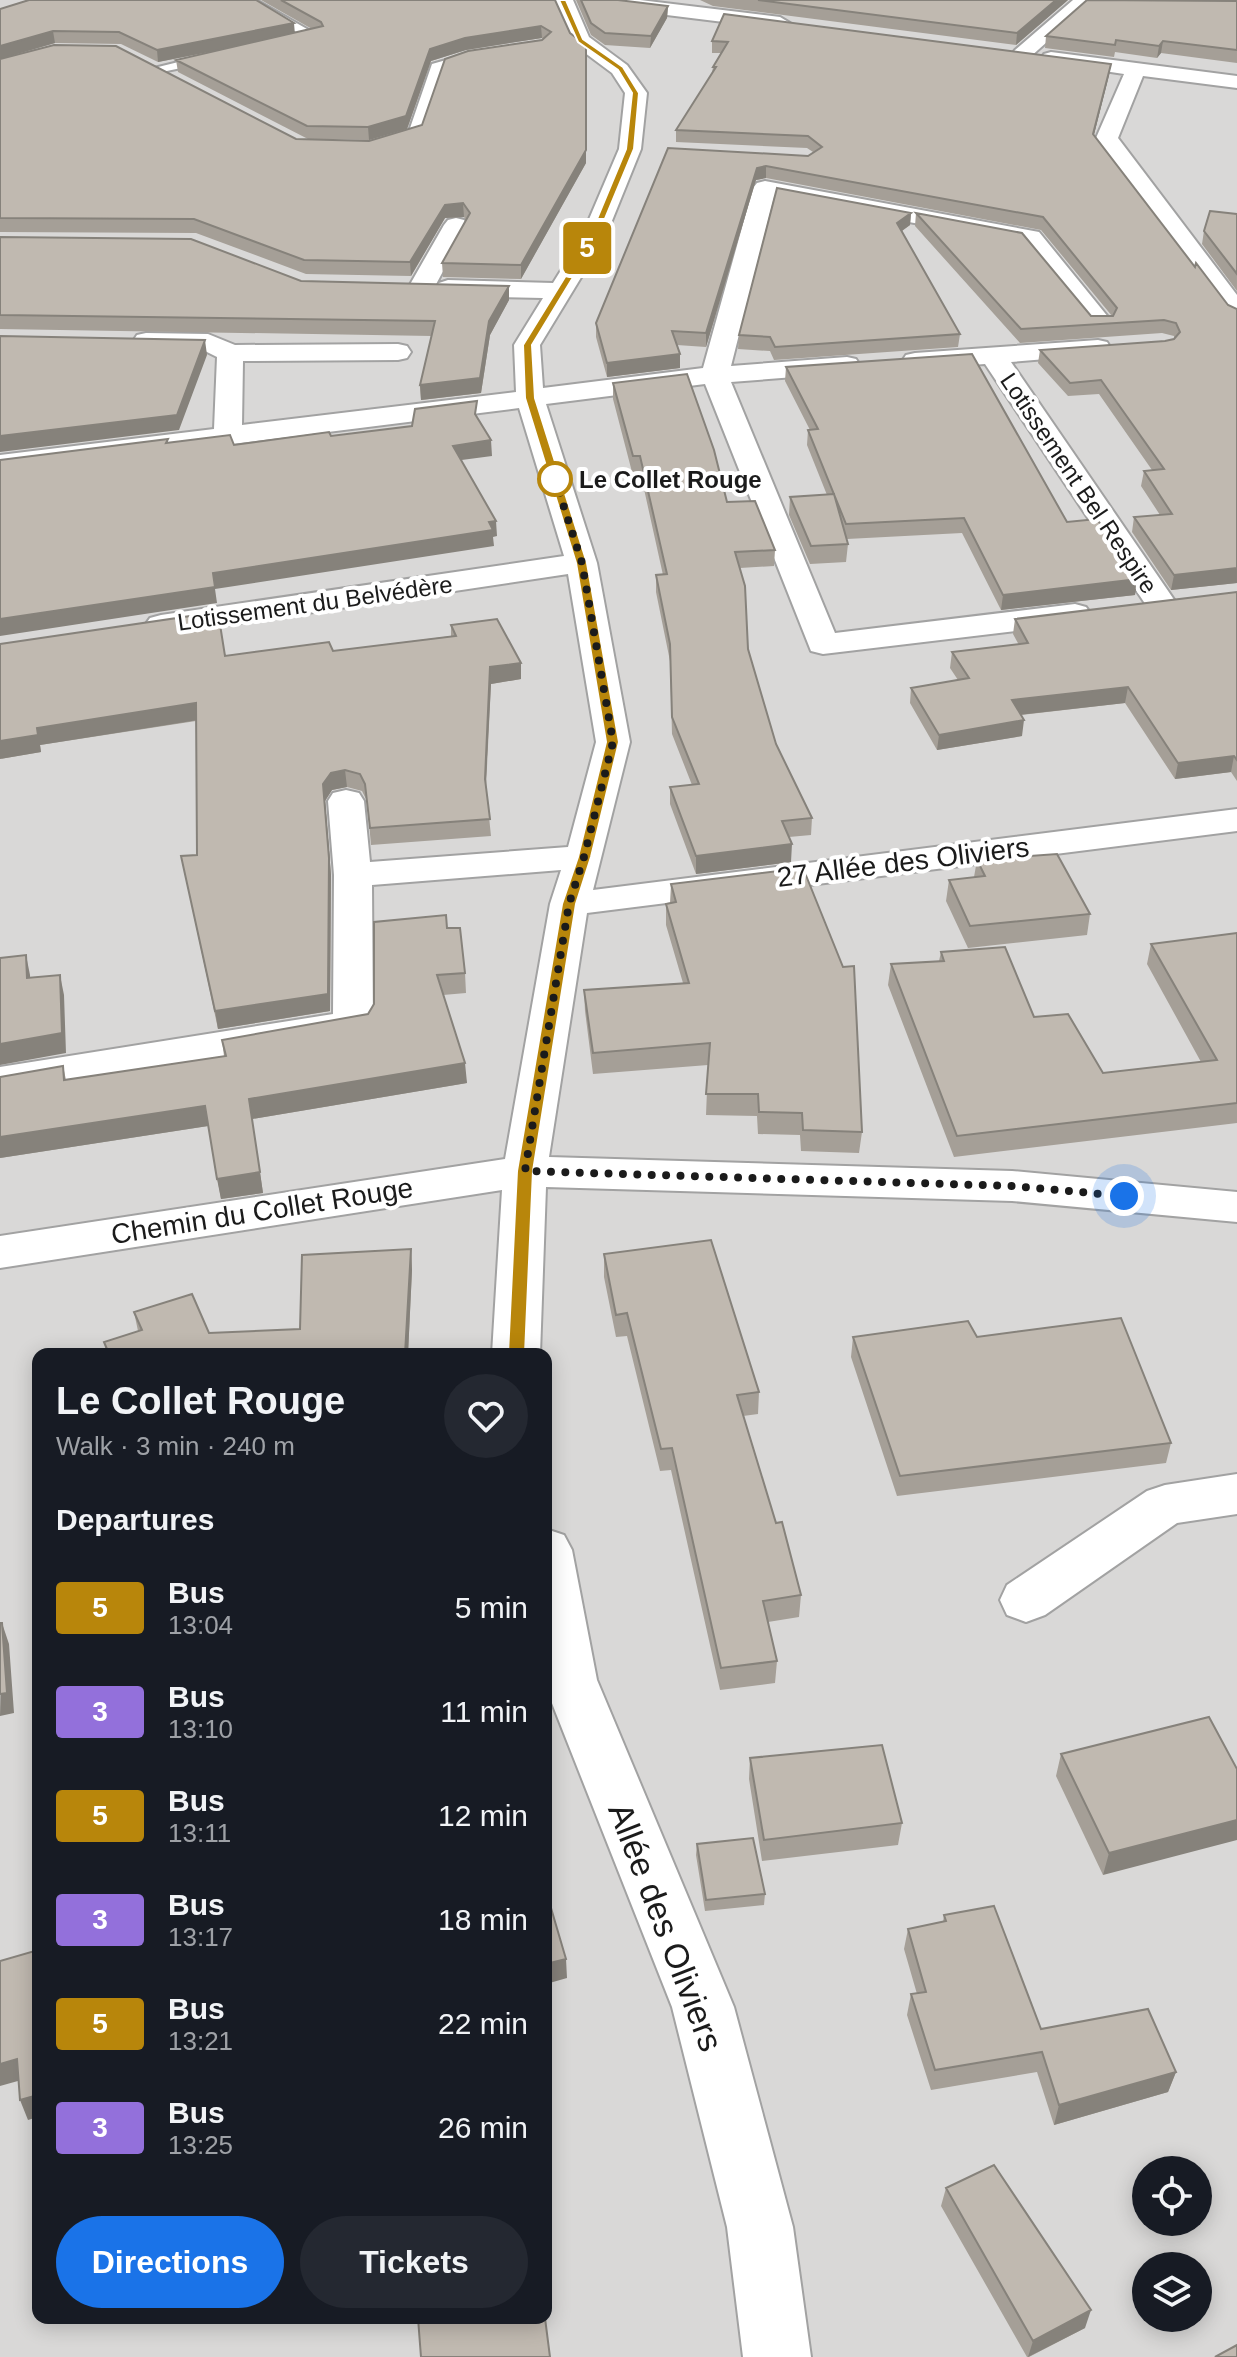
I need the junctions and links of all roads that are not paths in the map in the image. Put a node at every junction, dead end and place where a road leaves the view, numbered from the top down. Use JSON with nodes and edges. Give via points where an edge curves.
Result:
{"nodes":[{"id":1,"x":247,"y":0,"type":"edge"},
{"id":2,"x":563,"y":0,"type":"edge"},
{"id":3,"x":596,"y":0,"type":"edge"},
{"id":4,"x":1084,"y":0,"type":"edge"},
{"id":5,"x":801,"y":26,"type":"edge"},
{"id":6,"x":272,"y":46,"type":"edge"},
{"id":7,"x":496,"y":52,"type":"edge"},
{"id":8,"x":229,"y":54,"type":"edge"},
{"id":9,"x":1136,"y":69,"type":"junction"},
{"id":10,"x":1237,"y":82,"type":"edge"},
{"id":11,"x":184,"y":83,"type":"edge"},
{"id":12,"x":370,"y":147,"type":"edge"},
{"id":13,"x":456,"y":225,"type":"edge"},
{"id":14,"x":391,"y":287,"type":"edge"},
{"id":15,"x":421,"y":288,"type":"junction"},
{"id":16,"x":558,"y":291,"type":"junction"},
{"id":17,"x":1237,"y":312,"type":"edge"},
{"id":18,"x":1100,"y":323,"type":"edge"},
{"id":19,"x":119,"y":341,"type":"edge"},
{"id":20,"x":1116,"y":347,"type":"edge"},
{"id":21,"x":398,"y":352,"type":"dead end"},
{"id":22,"x":230,"y":353,"type":"junction"},
{"id":23,"x":993,"y":355,"type":"junction"},
{"id":24,"x":715,"y":375,"type":"junction"},
{"id":25,"x":530,"y":398,"type":"junction"},
{"id":26,"x":228,"y":434,"type":"junction"},
{"id":27,"x":0,"y":464,"type":"edge"},
{"id":28,"x":582,"y":563,"type":"junction"},
{"id":29,"x":125,"y":630,"type":"edge"},
{"id":30,"x":346,"y":801,"type":"dead end"},
{"id":31,"x":1237,"y":801,"type":"edge"},
{"id":32,"x":1237,"y":820,"type":"edge"},
{"id":33,"x":353,"y":875,"type":"junction"},
{"id":34,"x":577,"y":881,"type":"junction"},
{"id":35,"x":0,"y":1081,"type":"edge"},
{"id":36,"x":525,"y":1171,"type":"junction"},
{"id":37,"x":1237,"y":1207,"type":"edge"},
{"id":38,"x":0,"y":1252,"type":"edge"},
{"id":39,"x":516,"y":1348,"type":"edge"},
{"id":40,"x":1237,"y":1494,"type":"edge"},
{"id":41,"x":552,"y":1582,"type":"edge"},
{"id":42,"x":1026,"y":1600,"type":"dead end"},
{"id":43,"x":777,"y":2357,"type":"edge"}],
"edges":[{"from":1,"to":6,"type":"lane","via":[[315,37]]},
{"from":2,"to":16,"type":"street","via":[[568,42],[620,69],[636,93],[645,149]]},
{"from":3,"to":5,"type":"street"},
{"from":4,"to":9,"type":"street","via":[[1014,53]]},
{"from":7,"to":12,"type":"lane","via":[[437,67],[415,134]]},
{"from":8,"to":11,"type":"lane","via":[[151,66]]},
{"from":9,"to":10,"type":"street"},
{"from":9,"to":17,"type":"street","via":[[1107,138]]},
{"from":13,"to":15,"type":"street"},
{"from":14,"to":15,"type":"street"},
{"from":15,"to":16,"type":"street"},
{"from":16,"to":25,"type":"street","via":[[527,345]]},
{"from":18,"to":24,"type":"street","via":[[1030,237],[765,188]]},
{"from":19,"to":22,"type":"street","via":[[208,342]]},
{"from":20,"to":23,"type":"street"},
{"from":21,"to":22,"type":"street"},
{"from":22,"to":26,"type":"street"},
{"from":23,"to":24,"type":"street","name":"Lotissement Bel Respire"},
{"from":23,"to":24,"type":"street","name":"Lotissement Bel Respire","via":[[1146,606],[823,644]]},
{"from":24,"to":25,"type":"street","name":"Lotissement Bel Respire"},
{"from":25,"to":26,"type":"street","name":"Lotissement Bel Respire"},
{"from":25,"to":28,"type":"street"},
{"from":26,"to":27,"type":"street","name":"Lotissement Bel Respire"},
{"from":28,"to":29,"type":"street","name":"Lotissement du Belvédère"},
{"from":28,"to":34,"type":"street","via":[[613,742]]},
{"from":30,"to":33,"type":"street"},
{"from":31,"to":34,"type":"street"},
{"from":32,"to":34,"type":"street","name":"27 Allée des Oliviers"},
{"from":33,"to":34,"type":"street"},
{"from":33,"to":35,"type":"street","via":[[353,1024]]},
{"from":34,"to":36,"type":"street"},
{"from":36,"to":37,"type":"street","name":"Chemin du Collet Rouge","via":[[1012,1186]]},
{"from":36,"to":38,"type":"street","name":"Chemin du Collet Rouge"},
{"from":36,"to":39,"type":"street"},
{"from":40,"to":42,"type":"street","via":[[1165,1505]]},
{"from":41,"to":43,"type":"street","name":"Allée des Oliviers","via":[[570,1680],[703,2007],[760,2227]]}]}
